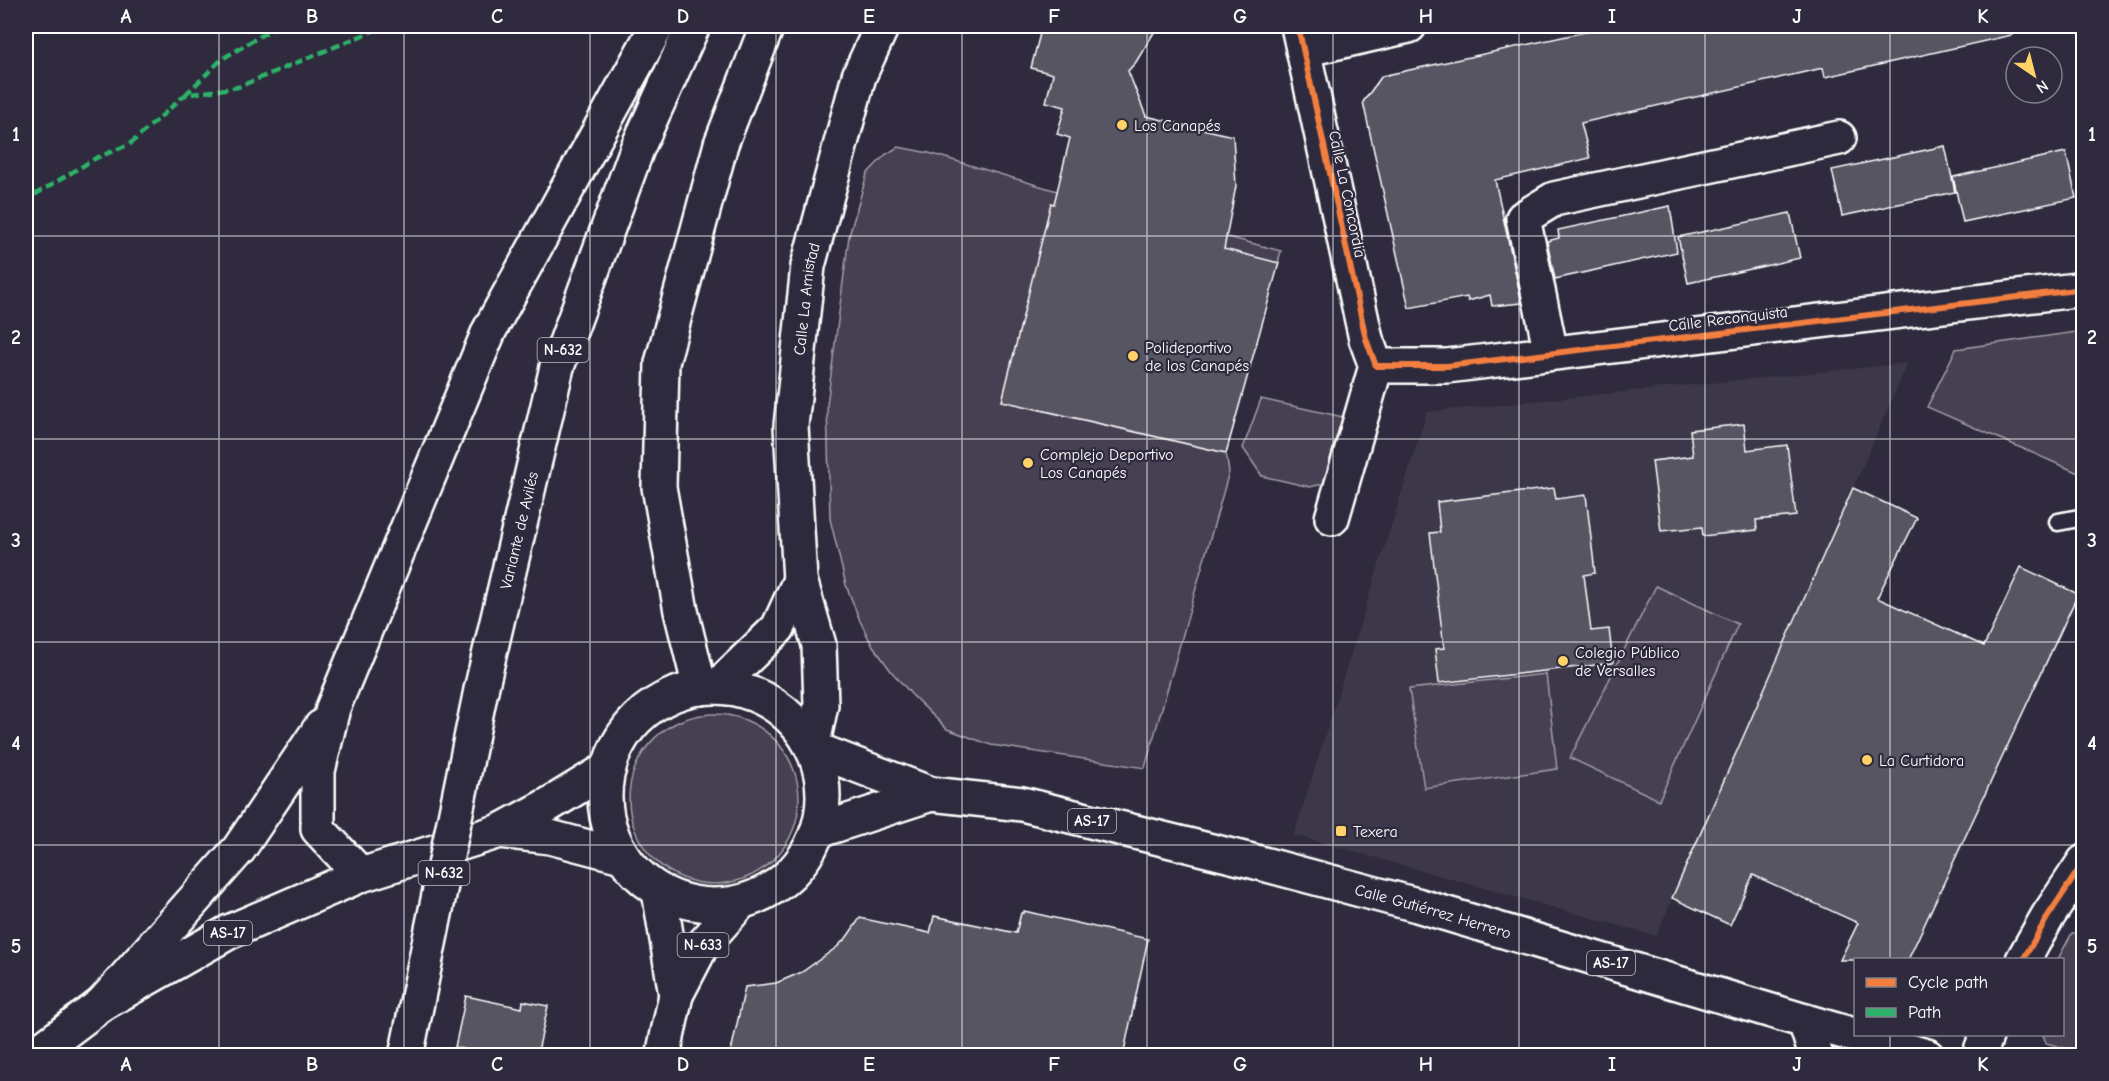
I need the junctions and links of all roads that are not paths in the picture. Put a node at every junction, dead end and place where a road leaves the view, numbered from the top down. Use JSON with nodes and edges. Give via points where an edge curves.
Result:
{"nodes":[{"id":1,"x":657,"y":26,"type":"edge"},
{"id":2,"x":693,"y":26,"type":"edge"},
{"id":3,"x":767,"y":26,"type":"edge"},
{"id":4,"x":882,"y":26,"type":"edge"},
{"id":5,"x":1409,"y":26,"type":"edge"},
{"id":6,"x":1300,"y":38,"type":"edge"},
{"id":7,"x":1839,"y":138,"type":"dead end"},
{"id":8,"x":2084,"y":289,"type":"edge"},
{"id":9,"x":1551,"y":353,"type":"junction"},
{"id":10,"x":1376,"y":366,"type":"junction"},
{"id":11,"x":2084,"y":517,"type":"edge"},
{"id":12,"x":1332,"y":518,"type":"dead end"},
{"id":13,"x":2058,"y":522,"type":"dead end"},
{"id":14,"x":801,"y":580,"type":"junction"},
{"id":15,"x":709,"y":688,"type":"junction"},
{"id":16,"x":333,"y":708,"type":"junction"},
{"id":17,"x":812,"y":748,"type":"junction"},
{"id":18,"x":609,"y":768,"type":"junction"},
{"id":19,"x":931,"y":794,"type":"junction"},
{"id":20,"x":500,"y":831,"type":"junction"},
{"id":21,"x":818,"y":831,"type":"junction"},
{"id":22,"x":622,"y":856,"type":"junction"},
{"id":23,"x":2084,"y":862,"type":"edge"},
{"id":24,"x":361,"y":875,"type":"junction"},
{"id":25,"x":659,"y":891,"type":"junction"},
{"id":26,"x":741,"y":903,"type":"junction"},
{"id":27,"x":2025,"y":958,"type":"edge"},
{"id":28,"x":676,"y":995,"type":"junction"},
{"id":29,"x":102,"y":1004,"type":"junction"},
{"id":30,"x":1805,"y":1021,"type":"junction"},
{"id":31,"x":1854,"y":1035,"type":"edge"},
{"id":32,"x":1857,"y":1036,"type":"edge"},
{"id":33,"x":1987,"y":1036,"type":"edge"},
{"id":34,"x":33,"y":1056,"type":"edge"},
{"id":35,"x":406,"y":1056,"type":"edge"},
{"id":36,"x":663,"y":1056,"type":"edge"},
{"id":37,"x":1816,"y":1056,"type":"edge"},
{"id":38,"x":1927,"y":1056,"type":"edge"},
{"id":39,"x":1979,"y":1056,"type":"edge"}],
"edges":[{"from":1,"to":16,"type":"main road","via":[[489,331]]},
{"from":2,"to":35,"type":"main road","name":"Variante de Avilés","number":"N-632","bridge":true,"via":[[637,149],[556,367],[481,690]]},
{"from":3,"to":15,"type":"main road","via":[[721,144],[662,363],[659,488],[681,611]]},
{"from":4,"to":14,"type":"main road","name":"Calle La Amistad","via":[[859,76],[808,266],[790,426]]},
{"from":5,"to":6,"type":"main road"},
{"from":6,"to":10,"type":"main road","name":"Calle La Concordia","via":[[1363,328]]},
{"from":7,"to":9,"type":"main road","via":[[1554,199],[1523,218]]},
{"from":8,"to":9,"type":"main road","name":"Calle Reconquista"},
{"from":9,"to":10,"type":"main road","name":"Calle Reconquista","via":[[1447,366]]},
{"from":10,"to":12,"type":"main road"},
{"from":11,"to":13,"type":"lane"},
{"from":14,"to":15,"type":"main road","name":"Calle La Amistad","via":[[778,628]]},
{"from":14,"to":17,"type":"main road","name":"Calle La Amistad","via":[[819,645],[821,705]]},
{"from":15,"to":17,"type":"main road","via":[[753,694],[785,713]]},
{"from":15,"to":18,"type":"main road","via":[[668,698],[640,716],[625,733]]},
{"from":16,"to":24,"type":"main road","via":[[318,771],[318,829]]},
{"from":16,"to":29,"type":"main road","via":[[240,849]]},
{"from":17,"to":19,"type":"main road","number":"AS-17"},
{"from":17,"to":21,"type":"main road","via":[[821,772],[824,797]]},
{"from":18,"to":20,"type":"main road","number":"AS-17"},
{"from":18,"to":22,"type":"main road","via":[[605,804],[610,831]]},
{"from":19,"to":21,"type":"main road","number":"AS-17"},
{"from":19,"to":30,"type":"main road","name":"Calle Gutiérrez Herrero","number":"AS-17","via":[[1022,804],[1252,861],[1417,905]]},
{"from":20,"to":22,"type":"main road","number":"AS-17","via":[[550,837]]},
{"from":20,"to":24,"type":"main road","number":"AS-17"},
{"from":21,"to":26,"type":"main road","via":[[802,862],[777,885]]},
{"from":22,"to":25,"type":"main road"},
{"from":23,"to":27,"type":"main road"},
{"from":24,"to":29,"type":"main road","number":"AS-17","via":[[229,933]]},
{"from":25,"to":26,"type":"main road","via":[[694,904]]},
{"from":25,"to":28,"type":"main road","number":"N-633"},
{"from":26,"to":28,"type":"main road","number":"N-633","via":[[701,947]]},
{"from":28,"to":36,"type":"main road","number":"N-633"},
{"from":29,"to":34,"type":"main road","number":"AS-17"},
{"from":30,"to":31,"type":"main road","name":"Calle Gutiérrez Herrero","number":"AS-17"},
{"from":30,"to":37,"type":"main road"},
{"from":32,"to":38,"type":"main road","name":"Calle Gutiérrez Herrero","number":"AS-17"},
{"from":33,"to":39,"type":"main road"}]}
